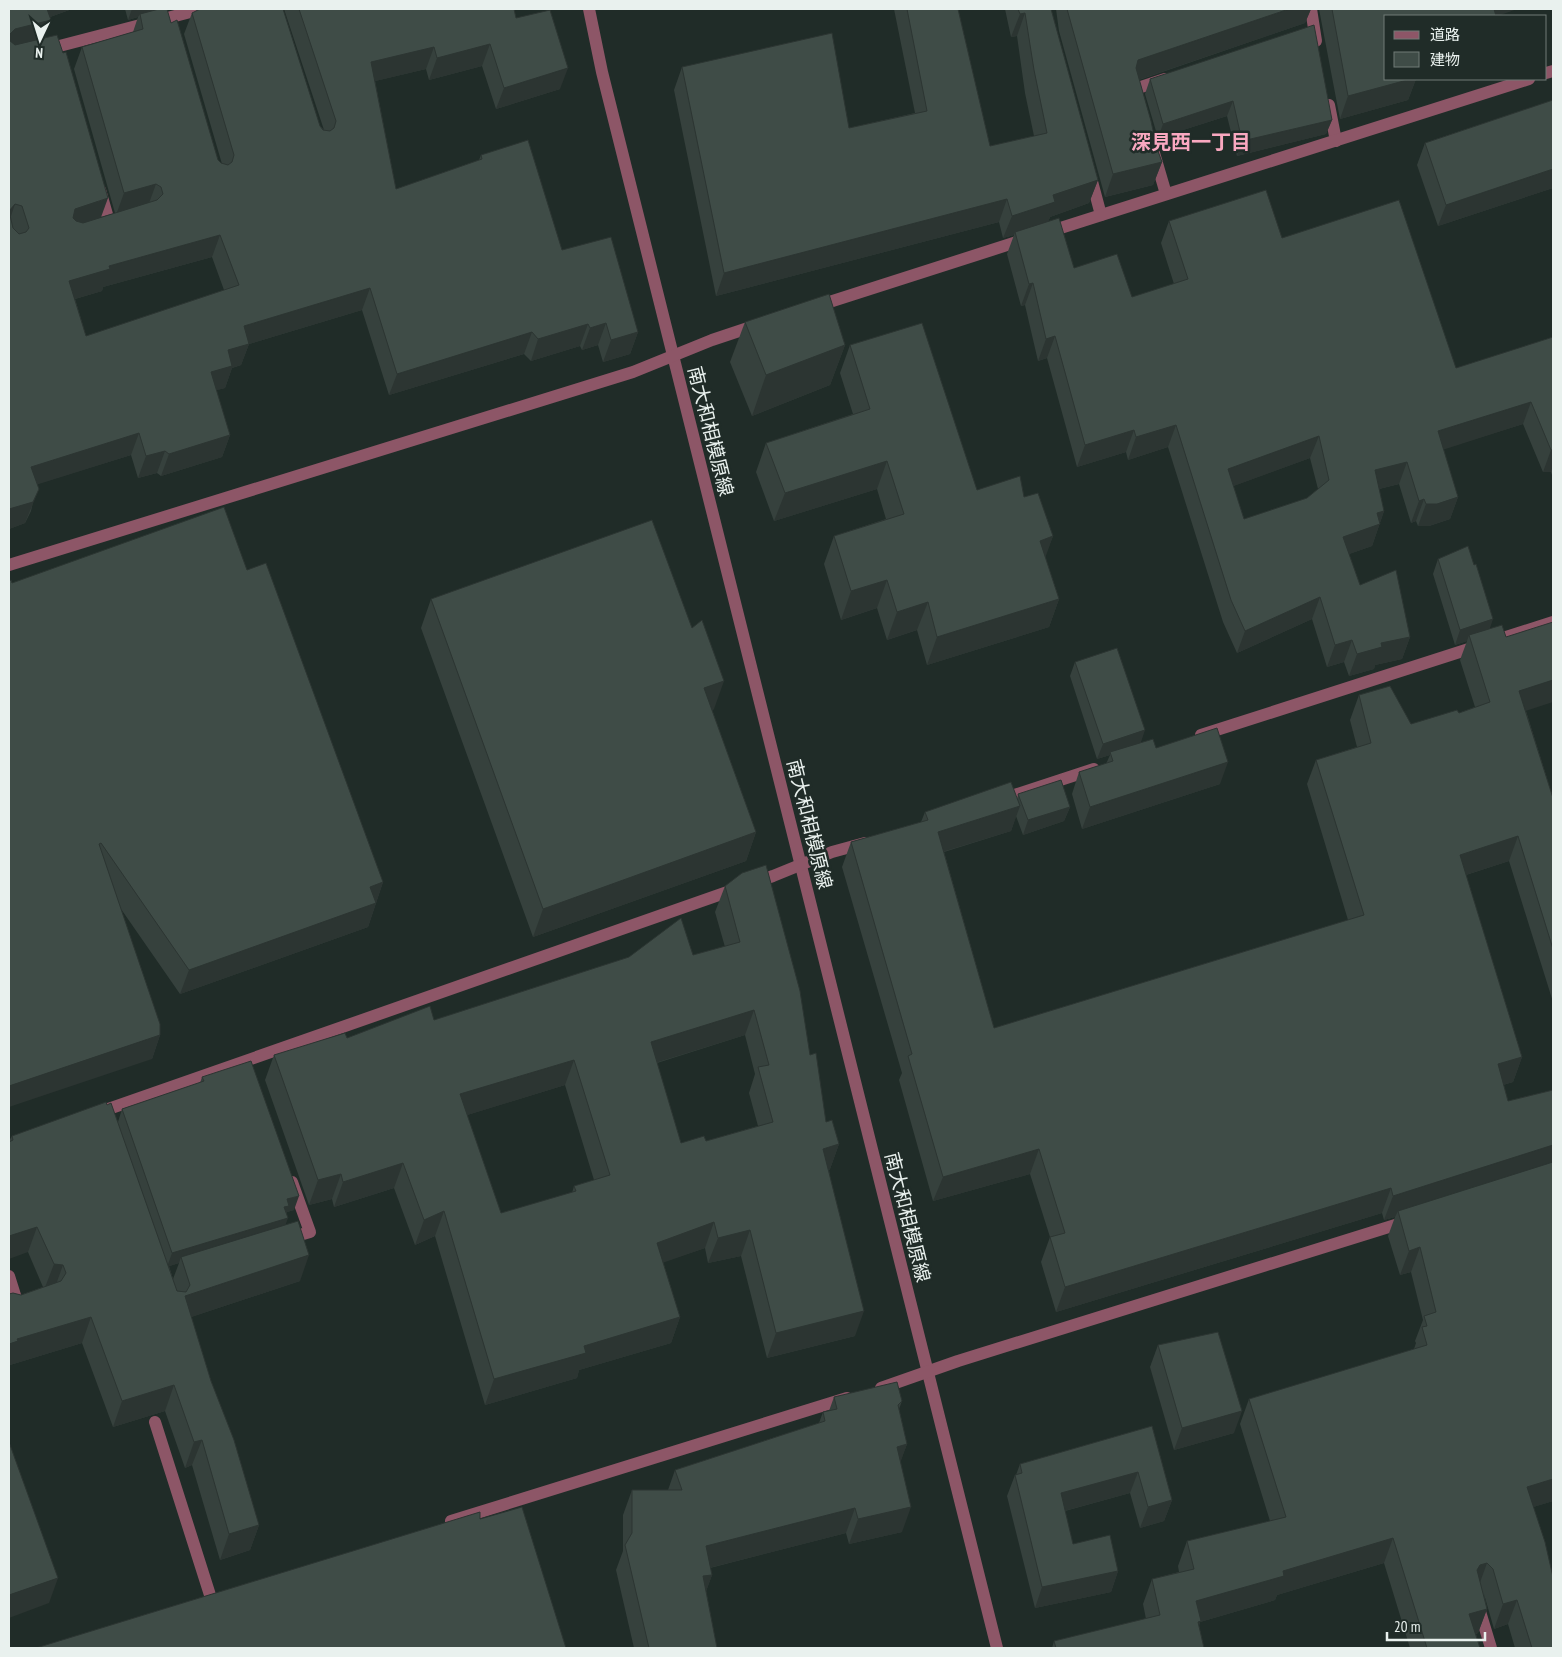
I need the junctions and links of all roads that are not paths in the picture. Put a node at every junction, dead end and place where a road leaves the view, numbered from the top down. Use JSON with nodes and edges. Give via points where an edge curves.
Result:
{"nodes":[{"id":1,"x":202,"y":9,"type":"edge"},
{"id":2,"x":589,"y":9,"type":"edge"},
{"id":3,"x":1310,"y":9,"type":"edge"},
{"id":4,"x":170,"y":17,"type":"edge"},
{"id":5,"x":34,"y":52,"type":"edge"},
{"id":6,"x":1320,"y":57,"type":"edge"},
{"id":7,"x":1173,"y":77,"type":"edge"},
{"id":8,"x":1526,"y":80,"type":"edge"},
{"id":9,"x":1327,"y":94,"type":"edge"},
{"id":10,"x":1141,"y":108,"type":"edge"},
{"id":11,"x":1149,"y":137,"type":"edge"},
{"id":12,"x":1336,"y":141,"type":"junction"},
{"id":13,"x":1085,"y":158,"type":"edge"},
{"id":14,"x":97,"y":178,"type":"edge"},
{"id":15,"x":1166,"y":194,"type":"junction"},
{"id":16,"x":1101,"y":215,"type":"junction"},
{"id":17,"x":110,"y":225,"type":"edge"},
{"id":18,"x":807,"y":310,"type":"edge"},
{"id":19,"x":769,"y":322,"type":"edge"},
{"id":20,"x":672,"y":356,"type":"junction"},
{"id":21,"x":9,"y":565,"type":"edge"},
{"id":22,"x":1553,"y":622,"type":"edge"},
{"id":23,"x":1190,"y":739,"type":"edge"},
{"id":24,"x":1105,"y":766,"type":"edge"},
{"id":25,"x":983,"y":805,"type":"edge"},
{"id":26,"x":879,"y":838,"type":"edge"},
{"id":27,"x":801,"y":864,"type":"junction"},
{"id":28,"x":87,"y":1116,"type":"edge"},
{"id":29,"x":288,"y":1168,"type":"edge"},
{"id":30,"x":1420,"y":1217,"type":"edge"},
{"id":31,"x":273,"y":1243,"type":"edge"},
{"id":32,"x":9,"y":1276,"type":"edge"},
{"id":33,"x":34,"y":1303,"type":"edge"},
{"id":34,"x":14,"y":1311,"type":"edge"},
{"id":35,"x":928,"y":1372,"type":"junction"},
{"id":36,"x":155,"y":1422,"type":"dead end"},
{"id":37,"x":437,"y":1525,"type":"edge"},
{"id":38,"x":210,"y":1595,"type":"edge"},
{"id":39,"x":1476,"y":1596,"type":"edge"},
{"id":40,"x":997,"y":1648,"type":"edge"},
{"id":41,"x":1491,"y":1648,"type":"edge"}],
"edges":[{"from":1,"to":4,"type":"street"},
{"from":2,"to":20,"type":"street","name":"南大和相模原線"},
{"from":3,"to":6,"type":"street","via":[[1310,31]]},
{"from":4,"to":5,"type":"street","via":[[61,50]]},
{"from":7,"to":10,"type":"street","via":[[1135,89]]},
{"from":8,"to":12,"type":"street"},
{"from":9,"to":12,"type":"street"},
{"from":11,"to":15,"type":"street"},
{"from":12,"to":15,"type":"street"},
{"from":13,"to":16,"type":"street"},
{"from":14,"to":17,"type":"street"},
{"from":15,"to":16,"type":"street"},
{"from":16,"to":18,"type":"street"},
{"from":19,"to":20,"type":"street"},
{"from":20,"to":21,"type":"street","via":[[614,378]]},
{"from":20,"to":27,"type":"street","name":"南大和相模原線"},
{"from":22,"to":23,"type":"street"},
{"from":24,"to":25,"type":"street"},
{"from":26,"to":27,"type":"street"},
{"from":27,"to":28,"type":"street","via":[[251,1064],[106,1115]]},
{"from":27,"to":35,"type":"street","name":"南大和相模原線"},
{"from":29,"to":31,"type":"street","via":[[310,1232]]},
{"from":30,"to":35,"type":"street"},
{"from":32,"to":34,"type":"street"},
{"from":33,"to":34,"type":"street"},
{"from":35,"to":37,"type":"street"},
{"from":35,"to":40,"type":"street","name":"南大和相模原線"},
{"from":36,"to":38,"type":"street"},
{"from":39,"to":41,"type":"street"}]}
